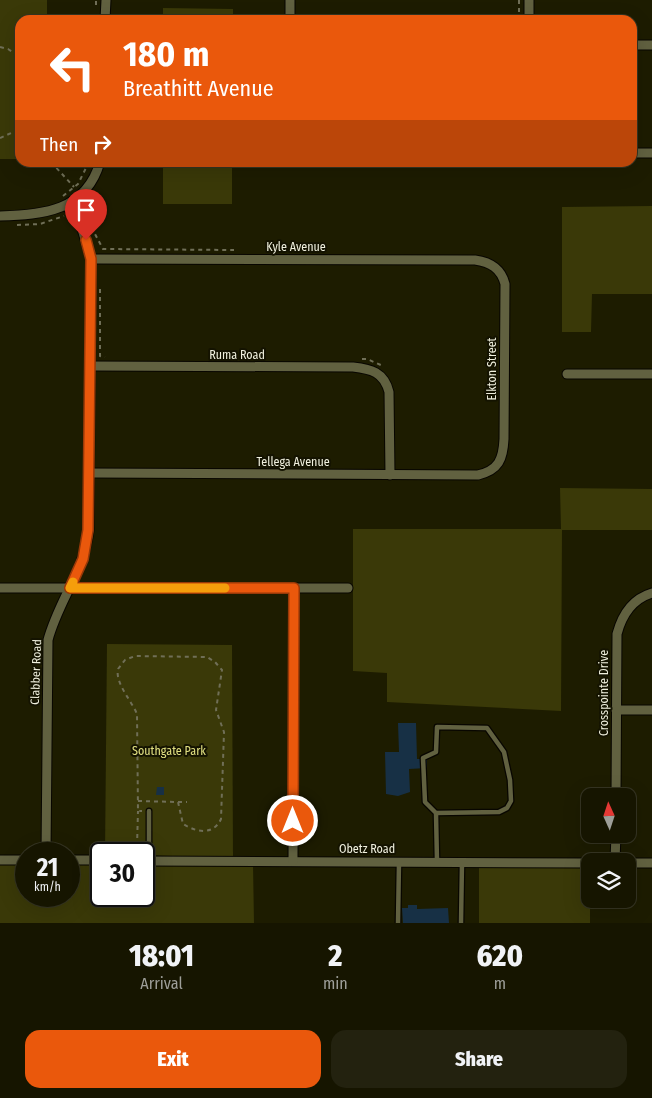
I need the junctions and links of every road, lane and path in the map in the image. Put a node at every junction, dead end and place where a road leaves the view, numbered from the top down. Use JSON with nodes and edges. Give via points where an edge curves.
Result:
{"nodes":[{"id":1,"x":106,"y":0,"type":"edge"},
{"id":2,"x":290,"y":0,"type":"edge"},
{"id":3,"x":519,"y":0,"type":"edge"},
{"id":4,"x":529,"y":0,"type":"edge"},
{"id":5,"x":106,"y":15,"type":"edge"},
{"id":6,"x":290,"y":15,"type":"edge"},
{"id":7,"x":519,"y":15,"type":"edge"},
{"id":8,"x":529,"y":15,"type":"edge"},
{"id":9,"x":637,"y":45,"type":"edge"},
{"id":10,"x":652,"y":46,"type":"edge"},
{"id":11,"x":0,"y":48,"type":"edge"},
{"id":12,"x":15,"y":54,"type":"edge"},
{"id":13,"x":15,"y":132,"type":"edge"},
{"id":14,"x":0,"y":138,"type":"edge"},
{"id":15,"x":637,"y":153,"type":"edge"},
{"id":16,"x":652,"y":153,"type":"edge"},
{"id":17,"x":56,"y":167,"type":"edge"},
{"id":18,"x":87,"y":167,"type":"edge"},
{"id":19,"x":98,"y":167,"type":"edge"},
{"id":20,"x":74,"y":187,"type":"junction"},
{"id":21,"x":69,"y":191,"type":"junction"},
{"id":22,"x":58,"y":199,"type":"dead end"},
{"id":23,"x":76,"y":199,"type":"junction"},
{"id":24,"x":67,"y":206,"type":"junction"},
{"id":25,"x":0,"y":216,"type":"edge"},
{"id":26,"x":236,"y":250,"type":"dead end"},
{"id":27,"x":91,"y":259,"type":"junction"},
{"id":28,"x":499,"y":270,"type":"joint"},
{"id":29,"x":100,"y":288,"type":"dead end"},
{"id":30,"x":106,"y":357,"type":"dead end"},
{"id":31,"x":360,"y":358,"type":"dead end"},
{"id":32,"x":90,"y":366,"type":"junction"},
{"id":33,"x":383,"y":372,"type":"junction"},
{"id":34,"x":567,"y":374,"type":"dead end"},
{"id":35,"x":652,"y":374,"type":"edge"},
{"id":36,"x":496,"y":468,"type":"joint"},
{"id":37,"x":89,"y":473,"type":"junction"},
{"id":38,"x":390,"y":475,"type":"junction"},
{"id":39,"x":0,"y":588,"type":"edge"},
{"id":40,"x":70,"y":588,"type":"junction"},
{"id":41,"x":294,"y":588,"type":"junction"},
{"id":42,"x":348,"y":588,"type":"dead end"},
{"id":43,"x":652,"y":593,"type":"edge"},
{"id":44,"x":616,"y":710,"type":"junction"},
{"id":45,"x":652,"y":710,"type":"edge"},
{"id":46,"x":616,"y":788,"type":"edge"},
{"id":47,"x":138,"y":801,"type":"junction"},
{"id":48,"x":178,"y":802,"type":"junction"},
{"id":49,"x":187,"y":802,"type":"dead end"},
{"id":50,"x":149,"y":811,"type":"joint"},
{"id":51,"x":138,"y":812,"type":"junction"},
{"id":52,"x":436,"y":812,"type":"junction"},
{"id":53,"x":46,"y":842,"type":"edge"},
{"id":54,"x":137,"y":842,"type":"edge"},
{"id":55,"x":147,"y":842,"type":"edge"},
{"id":56,"x":0,"y":860,"type":"edge"},
{"id":57,"x":15,"y":860,"type":"edge"},
{"id":58,"x":155,"y":861,"type":"edge"},
{"id":59,"x":293,"y":862,"type":"junction"},
{"id":60,"x":398,"y":862,"type":"junction"},
{"id":61,"x":437,"y":862,"type":"junction"},
{"id":62,"x":462,"y":862,"type":"junction"},
{"id":63,"x":581,"y":863,"type":"edge"},
{"id":64,"x":636,"y":863,"type":"edge"},
{"id":65,"x":652,"y":863,"type":"edge"},
{"id":66,"x":398,"y":923,"type":"edge"},
{"id":67,"x":461,"y":923,"type":"edge"}],
"edges":[{"from":1,"to":5,"type":"street"},
{"from":2,"to":6,"type":"street"},
{"from":3,"to":7,"type":"path"},
{"from":4,"to":8,"type":"street"},
{"from":9,"to":10,"type":"street"},
{"from":11,"to":12,"type":"path"},
{"from":13,"to":14,"type":"path"},
{"from":15,"to":16,"type":"street"},
{"from":17,"to":20,"type":"path"},
{"from":18,"to":20,"type":"path"},
{"from":19,"to":23,"type":"street","via":[[94,178]]},
{"from":20,"to":21,"type":"path"},
{"from":21,"to":22,"type":"path"},
{"from":21,"to":23,"type":"path"},
{"from":23,"to":24,"type":"street"},
{"from":23,"to":26,"type":"path","via":[[103,249]]},
{"from":24,"to":25,"type":"street","via":[[37,215]]},
{"from":24,"to":27,"type":"street","name":"Clabber Road","via":[[82,229]]},
{"from":27,"to":28,"type":"street","name":"Kyle Avenue","via":[[475,260]]},
{"from":27,"to":32,"type":"street","name":"Clabber Road"},
{"from":28,"to":36,"type":"street","name":"Elkton Street","via":[[505,289],[504,439],[503,454]]},
{"from":29,"to":30,"type":"path","via":[[100,356]]},
{"from":31,"to":33,"type":"path","via":[[367,359]]},
{"from":32,"to":33,"type":"street","name":"Ruma Road","via":[[353,368]]},
{"from":32,"to":37,"type":"street","name":"Clabber Road"},
{"from":33,"to":38,"type":"street","via":[[390,398]]},
{"from":34,"to":35,"type":"street"},
{"from":36,"to":38,"type":"street","name":"Tellega Avenue","via":[[478,475]]},
{"from":37,"to":38,"type":"street","name":"Tellega Avenue"},
{"from":37,"to":40,"type":"street","name":"Clabber Road","via":[[87,544]]},
{"from":39,"to":40,"type":"street"},
{"from":40,"to":41,"type":"street"},
{"from":40,"to":53,"type":"street","name":"Clabber Road","via":[[52,623],[48,640]]},
{"from":41,"to":42,"type":"street"},
{"from":41,"to":59,"type":"street"},
{"from":43,"to":44,"type":"street","name":"Crosspointe Drive","via":[[640,598],[624,613],[617,634]]},
{"from":44,"to":45,"type":"street"},
{"from":44,"to":46,"type":"street","name":"Crosspointe Drive"},
{"from":47,"to":48,"type":"path"},
{"from":47,"to":48,"type":"path","via":[[137,714],[119,683],[118,669],[125,660],[135,656],[207,658],[222,670],[216,710],[224,732],[222,819],[210,830],[197,831],[183,824]]},
{"from":47,"to":51,"type":"path"},
{"from":48,"to":49,"type":"path"},
{"from":50,"to":51,"type":"path"},
{"from":50,"to":55,"type":"lane"},
{"from":51,"to":54,"type":"path"},
{"from":52,"to":52,"type":"lane","via":[[499,812],[507,808],[511,801],[510,780],[504,752],[486,728],[437,727],[436,752],[423,758],[425,802]]},
{"from":52,"to":61,"type":"lane"},
{"from":56,"to":57,"type":"street"},
{"from":58,"to":59,"type":"street","name":"Obetz Road"},
{"from":59,"to":60,"type":"street","name":"Obetz Road"},
{"from":60,"to":61,"type":"street","name":"Obetz Road"},
{"from":60,"to":66,"type":"lane"},
{"from":61,"to":62,"type":"street","name":"Obetz Road"},
{"from":62,"to":63,"type":"street","name":"Obetz Road"},
{"from":62,"to":67,"type":"lane"},
{"from":64,"to":65,"type":"street"}]}
